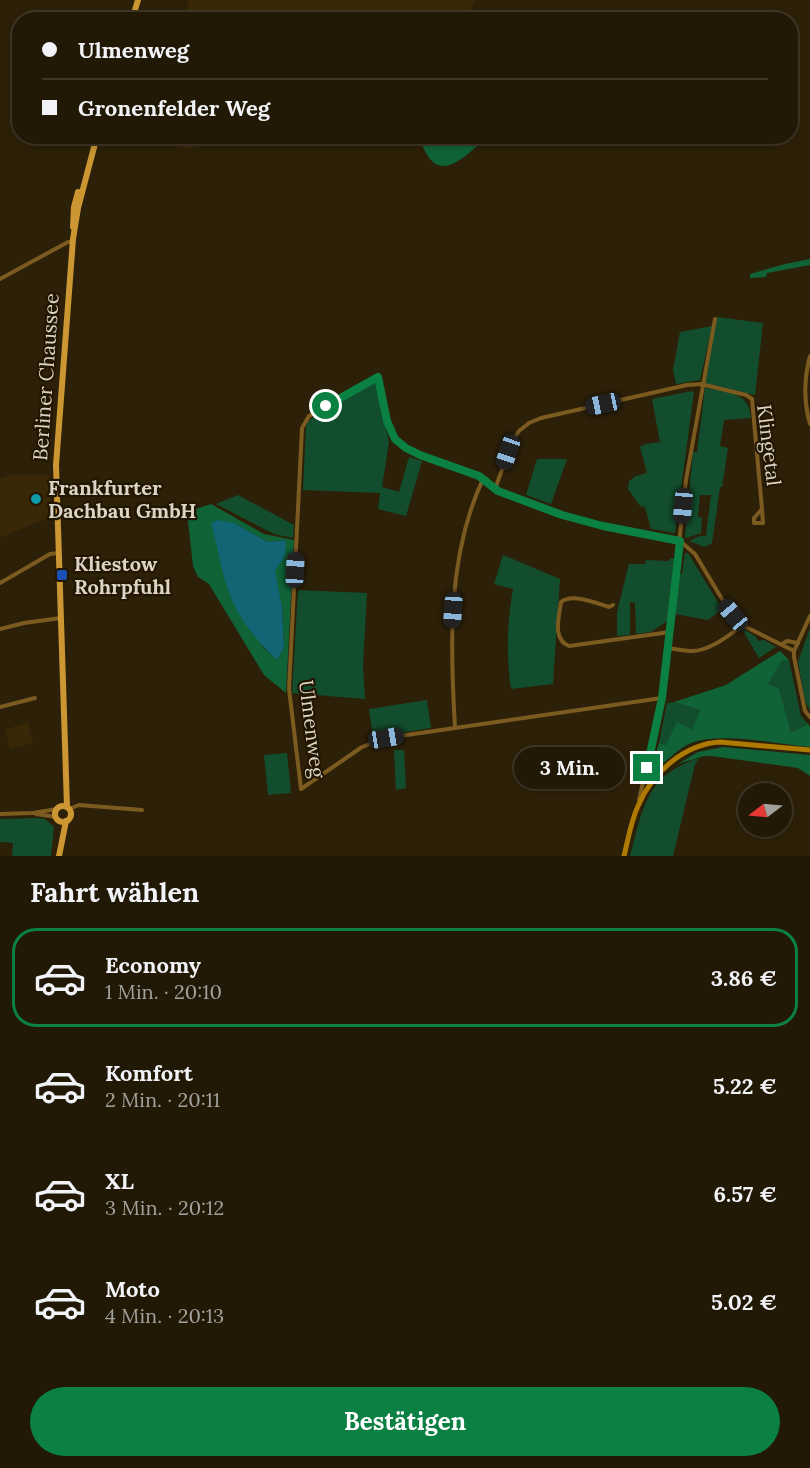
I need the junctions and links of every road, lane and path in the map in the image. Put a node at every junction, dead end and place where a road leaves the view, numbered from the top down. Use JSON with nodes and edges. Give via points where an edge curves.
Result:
{"nodes":[{"id":1,"x":94,"y":144,"type":"edge"},
{"id":2,"x":72,"y":241,"type":"junction"},
{"id":3,"x":0,"y":279,"type":"edge"},
{"id":4,"x":715,"y":319,"type":"dead end"},
{"id":5,"x":810,"y":356,"type":"edge"},
{"id":6,"x":701,"y":384,"type":"junction"},
{"id":7,"x":810,"y":424,"type":"edge"},
{"id":8,"x":483,"y":479,"type":"junction"},
{"id":9,"x":495,"y":489,"type":"junction"},
{"id":10,"x":762,"y":508,"type":"dead end"},
{"id":11,"x":680,"y":541,"type":"junction"},
{"id":12,"x":59,"y":553,"type":"junction"},
{"id":13,"x":0,"y":583,"type":"edge"},
{"id":14,"x":613,"y":605,"type":"dead end"},
{"id":15,"x":810,"y":616,"type":"edge"},
{"id":16,"x":62,"y":617,"type":"junction"},
{"id":17,"x":742,"y":625,"type":"junction"},
{"id":18,"x":0,"y":629,"type":"edge"},
{"id":19,"x":670,"y":632,"type":"junction"},
{"id":20,"x":798,"y":642,"type":"junction"},
{"id":21,"x":782,"y":644,"type":"junction"},
{"id":22,"x":668,"y":648,"type":"junction"},
{"id":23,"x":794,"y":651,"type":"junction"},
{"id":24,"x":35,"y":698,"type":"dead end"},
{"id":25,"x":662,"y":698,"type":"junction"},
{"id":26,"x":0,"y":707,"type":"edge"},
{"id":27,"x":810,"y":717,"type":"edge"},
{"id":28,"x":455,"y":727,"type":"junction"},
{"id":29,"x":810,"y":750,"type":"edge"},
{"id":30,"x":637,"y":807,"type":"junction"},
{"id":31,"x":63,"y":808,"type":"junction"},
{"id":32,"x":142,"y":810,"type":"dead end"},
{"id":33,"x":33,"y":813,"type":"junction"},
{"id":34,"x":0,"y":814,"type":"edge"},
{"id":35,"x":61,"y":820,"type":"junction"},
{"id":36,"x":59,"y":855,"type":"edge"},
{"id":37,"x":624,"y":856,"type":"edge"}],
"edges":[{"from":1,"to":2,"type":"main road","name":"Berliner Chaussee"},
{"from":2,"to":3,"type":"street"},
{"from":2,"to":12,"type":"main road","name":"Berliner Chaussee","via":[[56,447]]},
{"from":4,"to":6,"type":"street"},
{"from":5,"to":7,"type":"street","via":[[806,399]]},
{"from":6,"to":9,"type":"street","via":[[529,423],[512,442]]},
{"from":6,"to":10,"type":"street","name":"Klingetal","via":[[752,399]]},
{"from":6,"to":11,"type":"street"},
{"from":8,"to":9,"type":"street"},
{"from":8,"to":28,"type":"street","via":[[468,520],[455,588],[451,652]]},
{"from":8,"to":28,"type":"street","name":"Ulmenweg","via":[[420,455],[395,439],[378,377],[309,416],[302,428],[289,689],[301,789],[374,742]]},
{"from":9,"to":11,"type":"street","via":[[562,515]]},
{"from":11,"to":17,"type":"street","via":[[695,554]]},
{"from":11,"to":19,"type":"street"},
{"from":12,"to":13,"type":"street","via":[[50,554]]},
{"from":12,"to":16,"type":"main road","name":"Berliner Chaussee"},
{"from":14,"to":19,"type":"street","via":[[572,598],[561,602],[561,642],[568,646]]},
{"from":15,"to":20,"type":"street"},
{"from":16,"to":18,"type":"street"},
{"from":16,"to":31,"type":"main road","name":"Berliner Chaussee","via":[[66,775]]},
{"from":17,"to":21,"type":"street"},
{"from":17,"to":22,"type":"street","via":[[701,650]]},
{"from":19,"to":22,"type":"street"},
{"from":20,"to":21,"type":"street"},
{"from":20,"to":23,"type":"street"},
{"from":21,"to":23,"type":"street"},
{"from":22,"to":25,"type":"street"},
{"from":23,"to":27,"type":"street","via":[[800,691]]},
{"from":24,"to":26,"type":"street"},
{"from":25,"to":28,"type":"street","name":"Ulmenweg"},
{"from":25,"to":30,"type":"street"},
{"from":29,"to":30,"type":"main road","via":[[720,742],[699,746],[668,765]]},
{"from":30,"to":37,"type":"main road"},
{"from":31,"to":32,"type":"street","via":[[79,805]]},
{"from":31,"to":33,"type":"street"},
{"from":31,"to":35,"type":"main road"},
{"from":31,"to":35,"type":"main road","via":[[71,817]]},
{"from":33,"to":34,"type":"street"},
{"from":33,"to":35,"type":"street"},
{"from":35,"to":36,"type":"main road"}]}
